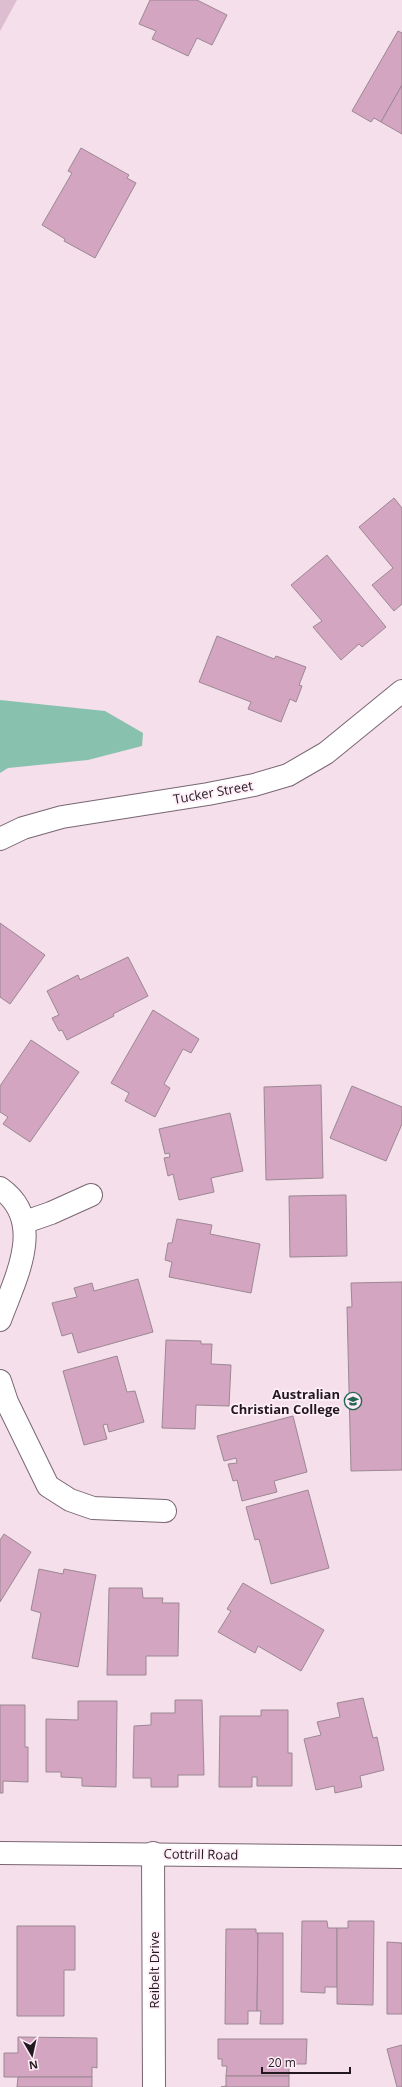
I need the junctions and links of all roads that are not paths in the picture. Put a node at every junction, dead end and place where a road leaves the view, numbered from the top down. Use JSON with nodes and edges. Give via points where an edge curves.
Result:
{"nodes":[{"id":1,"x":402,"y":691,"type":"edge"},
{"id":2,"x":0,"y":839,"type":"edge"},
{"id":3,"x":0,"y":1188,"type":"edge"},
{"id":4,"x":91,"y":1195,"type":"dead end"},
{"id":5,"x":25,"y":1222,"type":"junction"},
{"id":6,"x":0,"y":1320,"type":"edge"},
{"id":7,"x":0,"y":1382,"type":"edge"},
{"id":8,"x":165,"y":1511,"type":"dead end"},
{"id":9,"x":0,"y":1852,"type":"edge"},
{"id":10,"x":153,"y":1853,"type":"junction"},
{"id":11,"x":402,"y":1857,"type":"edge"},
{"id":12,"x":154,"y":2087,"type":"edge"}],
"edges":[{"from":1,"to":2,"type":"street","name":"Tucker Street","via":[[326,754],[288,775],[223,791],[62,817],[22,828]]},
{"from":3,"to":5,"type":"street","via":[[18,1206]]},
{"from":4,"to":5,"type":"street"},
{"from":5,"to":6,"type":"street","via":[[25,1247]]},
{"from":7,"to":8,"type":"street","via":[[7,1402],[48,1486],[70,1500],[93,1508]]},
{"from":9,"to":10,"type":"street","name":"Cottrill Road"},
{"from":10,"to":11,"type":"street","name":"Cottrill Road"},
{"from":10,"to":12,"type":"street","name":"Reibelt Drive"}]}
